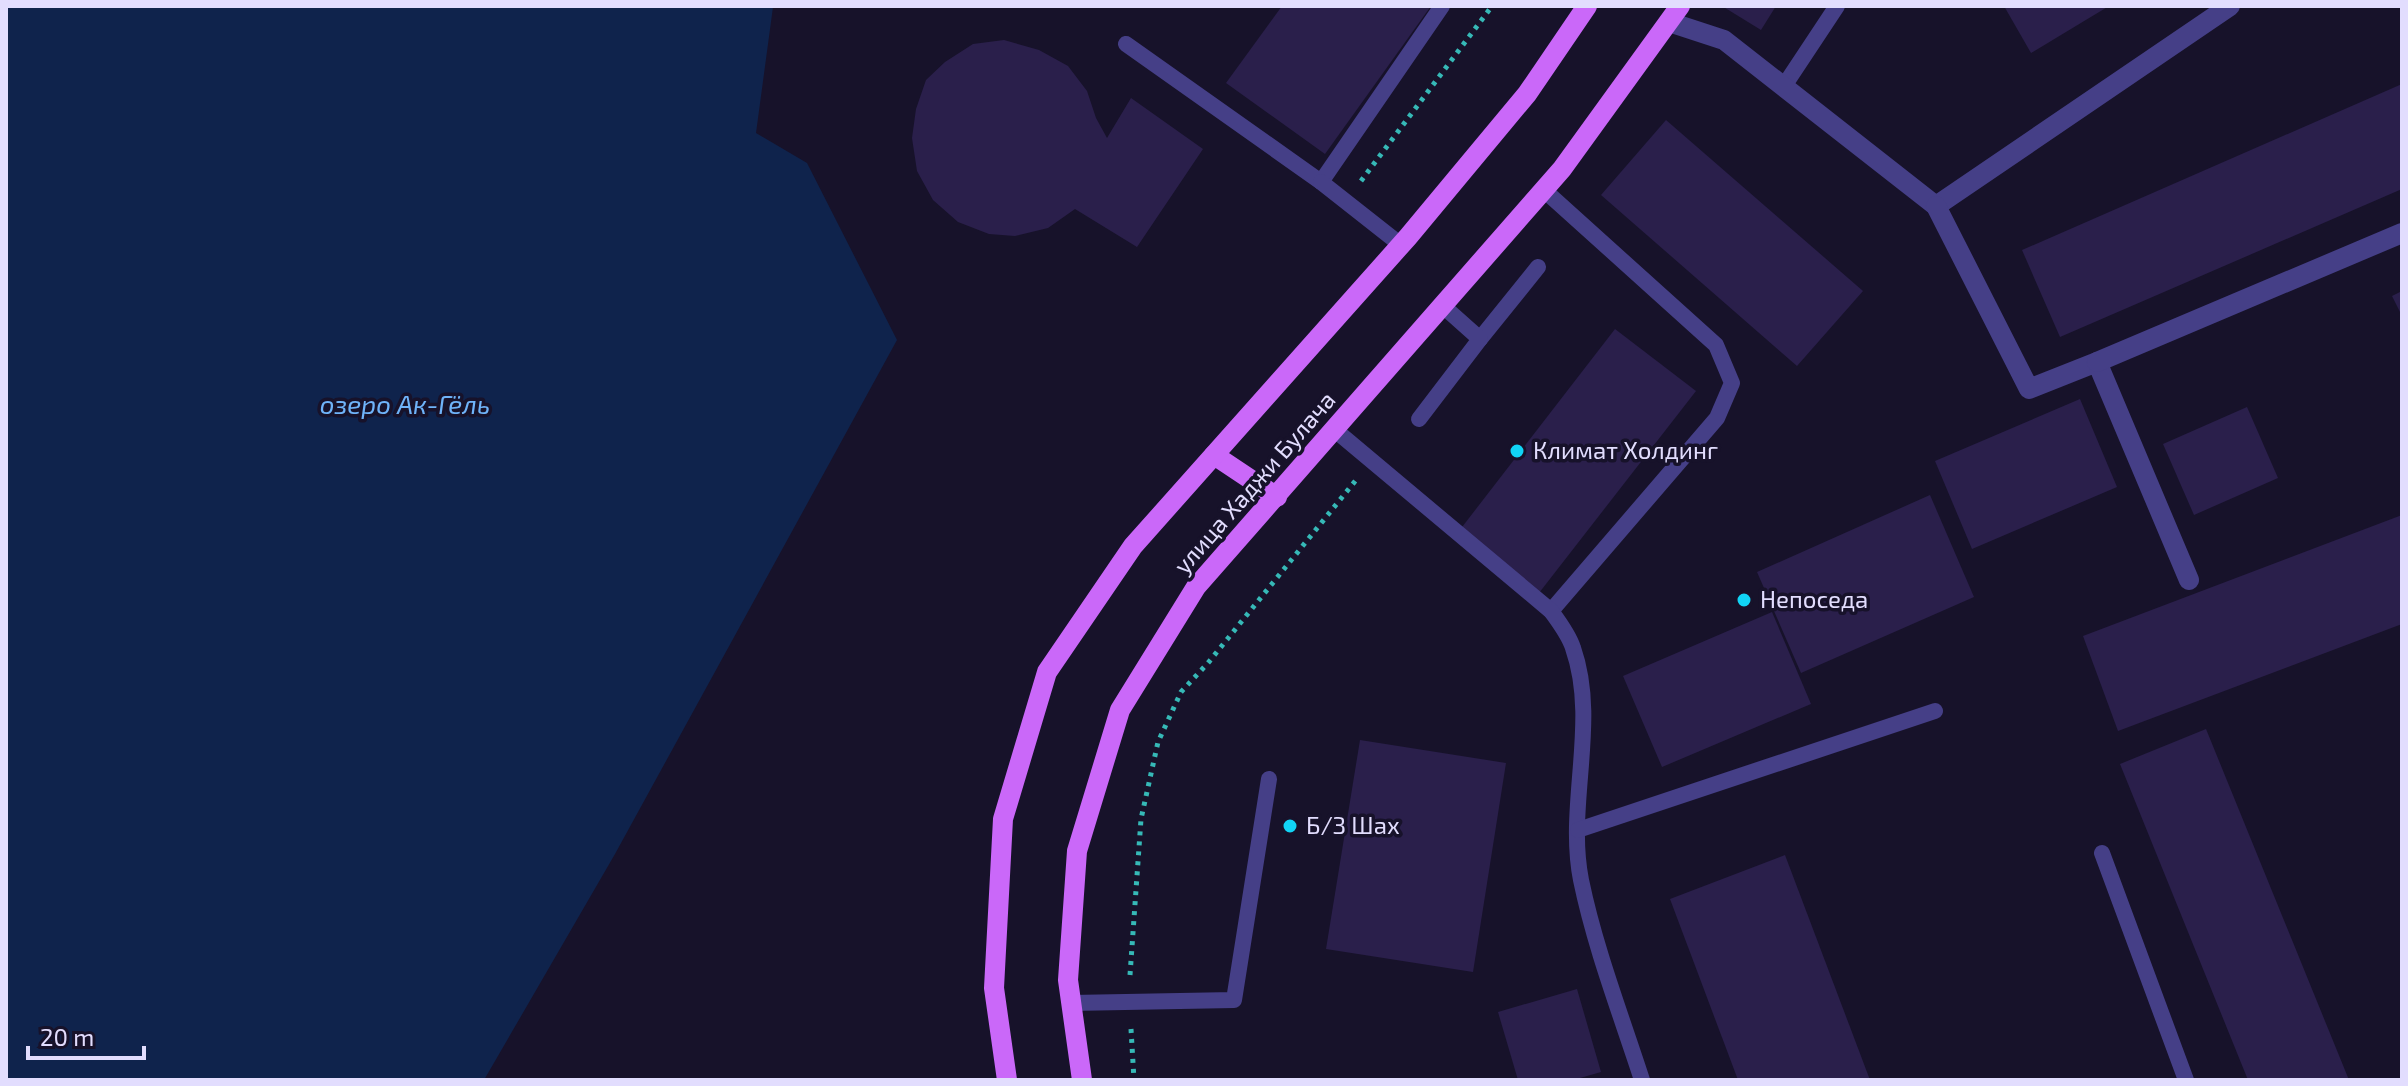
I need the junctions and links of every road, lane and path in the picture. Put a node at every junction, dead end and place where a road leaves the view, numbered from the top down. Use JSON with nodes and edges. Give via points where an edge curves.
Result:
{"nodes":[{"id":1,"x":1442,"y":6,"type":"edge"},
{"id":2,"x":1492,"y":6,"type":"edge"},
{"id":3,"x":1587,"y":6,"type":"edge"},
{"id":4,"x":1837,"y":6,"type":"edge"},
{"id":5,"x":2230,"y":6,"type":"edge"},
{"id":6,"x":1675,"y":14,"type":"edge"},
{"id":7,"x":1126,"y":44,"type":"dead end"},
{"id":8,"x":1784,"y":86,"type":"junction"},
{"id":9,"x":1321,"y":182,"type":"junction"},
{"id":10,"x":1544,"y":190,"type":"junction"},
{"id":11,"x":1346,"y":201,"type":"junction"},
{"id":12,"x":1936,"y":206,"type":"junction"},
{"id":13,"x":2402,"y":233,"type":"edge"},
{"id":14,"x":1401,"y":245,"type":"junction"},
{"id":15,"x":1538,"y":267,"type":"dead end"},
{"id":16,"x":1443,"y":306,"type":"junction"},
{"id":17,"x":1480,"y":339,"type":"junction"},
{"id":18,"x":2097,"y":362,"type":"junction"},
{"id":19,"x":1419,"y":419,"type":"dead end"},
{"id":20,"x":1335,"y":430,"type":"junction"},
{"id":21,"x":1214,"y":455,"type":"junction"},
{"id":22,"x":1371,"y":461,"type":"junction"},
{"id":23,"x":1277,"y":497,"type":"junction"},
{"id":24,"x":2189,"y":580,"type":"dead end"},
{"id":25,"x":1551,"y":611,"type":"junction"},
{"id":26,"x":1935,"y":711,"type":"dead end"},
{"id":27,"x":1269,"y":779,"type":"dead end"},
{"id":28,"x":1578,"y":830,"type":"junction"},
{"id":29,"x":2102,"y":853,"type":"dead end"},
{"id":30,"x":1128,"y":1001,"type":"junction"},
{"id":31,"x":1071,"y":1003,"type":"junction"},
{"id":32,"x":1007,"y":1080,"type":"edge"},
{"id":33,"x":1082,"y":1080,"type":"edge"},
{"id":34,"x":1134,"y":1080,"type":"edge"},
{"id":35,"x":1642,"y":1080,"type":"edge"},
{"id":36,"x":2186,"y":1080,"type":"edge"}],
"edges":[{"from":1,"to":9,"type":"lane"},
{"from":2,"to":11,"type":"path"},
{"from":3,"to":14,"type":"main road","name":"улица Хаджи Булача","via":[[1527,94]]},
{"from":4,"to":8,"type":"lane"},
{"from":5,"to":12,"type":"street"},
{"from":6,"to":8,"type":"street","via":[[1724,40]]},
{"from":6,"to":10,"type":"main road","name":"улица Хаджи Булача"},
{"from":7,"to":9,"type":"lane"},
{"from":8,"to":12,"type":"street"},
{"from":9,"to":11,"type":"lane"},
{"from":10,"to":16,"type":"main road","name":"улица Хаджи Булача"},
{"from":10,"to":25,"type":"lane","via":[[1716,345],[1732,383],[1717,418]]},
{"from":11,"to":14,"type":"lane"},
{"from":12,"to":18,"type":"street","via":[[2029,389]]},
{"from":13,"to":18,"type":"street"},
{"from":14,"to":21,"type":"main road","name":"улица Хаджи Булача"},
{"from":15,"to":17,"type":"lane"},
{"from":16,"to":17,"type":"lane"},
{"from":16,"to":20,"type":"main road","name":"улица Хаджи Булача"},
{"from":17,"to":19,"type":"lane"},
{"from":18,"to":24,"type":"street"},
{"from":20,"to":22,"type":"lane"},
{"from":20,"to":23,"type":"main road","name":"улица Хаджи Булача"},
{"from":21,"to":23,"type":"main road"},
{"from":21,"to":32,"type":"main road","name":"улица Хаджи Булача","via":[[1133,546],[1047,672],[1003,819],[994,988]]},
{"from":22,"to":25,"type":"lane"},
{"from":22,"to":30,"type":"path","via":[[1181,692],[1158,742],[1141,819]]},
{"from":23,"to":31,"type":"main road","name":"улица Хаджи Булача","via":[[1196,587],[1120,710],[1077,851]]},
{"from":25,"to":28,"type":"lane","via":[[1573,646],[1583,690]]},
{"from":26,"to":28,"type":"lane"},
{"from":27,"to":30,"type":"lane","via":[[1234,1000]]},
{"from":28,"to":35,"type":"lane","via":[[1581,878]]},
{"from":29,"to":36,"type":"lane"},
{"from":30,"to":31,"type":"lane"},
{"from":30,"to":34,"type":"path"},
{"from":31,"to":33,"type":"main road","name":"улица Хаджи Булача"}]}
